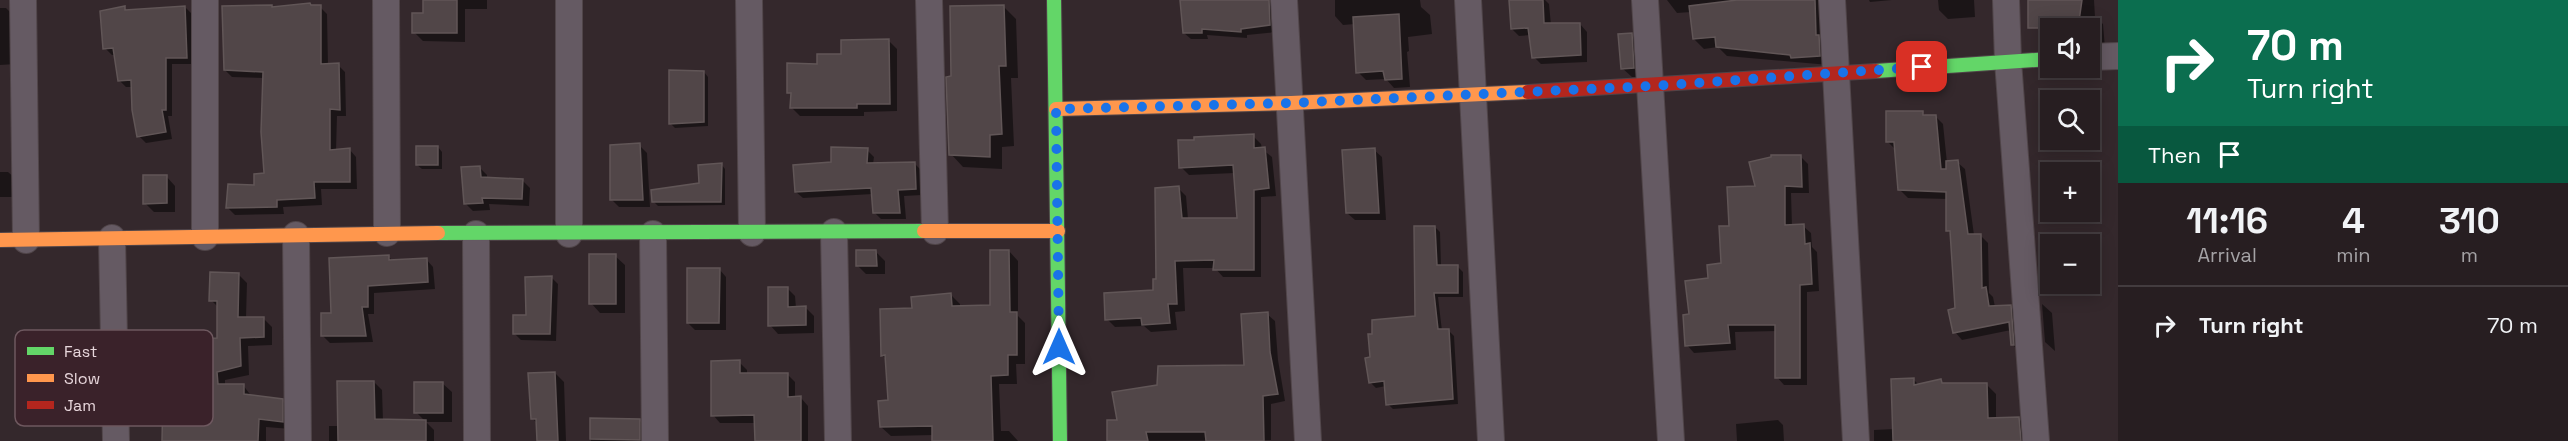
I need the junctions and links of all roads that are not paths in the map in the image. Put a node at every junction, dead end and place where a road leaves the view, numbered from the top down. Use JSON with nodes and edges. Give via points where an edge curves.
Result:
{"nodes":[{"id":1,"x":22,"y":0,"type":"edge"},
{"id":2,"x":205,"y":0,"type":"edge"},
{"id":3,"x":386,"y":0,"type":"edge"},
{"id":4,"x":569,"y":0,"type":"edge"},
{"id":5,"x":749,"y":0,"type":"edge"},
{"id":6,"x":929,"y":0,"type":"edge"},
{"id":7,"x":1054,"y":0,"type":"edge"},
{"id":8,"x":1284,"y":0,"type":"edge"},
{"id":9,"x":1468,"y":0,"type":"edge"},
{"id":10,"x":1645,"y":0,"type":"edge"},
{"id":11,"x":1832,"y":0,"type":"edge"},
{"id":12,"x":2006,"y":0,"type":"edge"},
{"id":13,"x":2118,"y":56,"type":"edge"},
{"id":14,"x":2100,"y":57,"type":"edge"},
{"id":15,"x":2040,"y":59,"type":"edge"},
{"id":16,"x":2008,"y":61,"type":"junction"},
{"id":17,"x":1836,"y":73,"type":"junction"},
{"id":18,"x":1652,"y":86,"type":"junction"},
{"id":19,"x":1473,"y":93,"type":"junction"},
{"id":20,"x":1291,"y":103,"type":"junction"},
{"id":21,"x":1056,"y":109,"type":"junction"},
{"id":22,"x":935,"y":231,"type":"junction"},
{"id":23,"x":1058,"y":231,"type":"junction"},
{"id":24,"x":834,"y":232,"type":"junction"},
{"id":25,"x":387,"y":233,"type":"junction"},
{"id":26,"x":752,"y":233,"type":"junction"},
{"id":27,"x":476,"y":234,"type":"junction"},
{"id":28,"x":568,"y":234,"type":"junction"},
{"id":29,"x":653,"y":234,"type":"junction"},
{"id":30,"x":296,"y":235,"type":"junction"},
{"id":31,"x":205,"y":237,"type":"junction"},
{"id":32,"x":112,"y":238,"type":"junction"},
{"id":33,"x":0,"y":240,"type":"edge"},
{"id":34,"x":26,"y":240,"type":"junction"},
{"id":35,"x":114,"y":330,"type":"edge"},
{"id":36,"x":116,"y":426,"type":"edge"},
{"id":37,"x":116,"y":441,"type":"edge"},
{"id":38,"x":298,"y":441,"type":"edge"},
{"id":39,"x":477,"y":441,"type":"edge"},
{"id":40,"x":655,"y":441,"type":"edge"},
{"id":41,"x":838,"y":441,"type":"edge"},
{"id":42,"x":1060,"y":441,"type":"edge"},
{"id":43,"x":1308,"y":441,"type":"edge"},
{"id":44,"x":1491,"y":441,"type":"edge"},
{"id":45,"x":1671,"y":441,"type":"edge"},
{"id":46,"x":1856,"y":441,"type":"edge"},
{"id":47,"x":2036,"y":441,"type":"edge"}],
"edges":[{"from":1,"to":34,"type":"street"},
{"from":2,"to":31,"type":"street"},
{"from":3,"to":25,"type":"street"},
{"from":4,"to":28,"type":"street"},
{"from":5,"to":26,"type":"street"},
{"from":6,"to":22,"type":"street"},
{"from":7,"to":21,"type":"street"},
{"from":8,"to":20,"type":"street"},
{"from":9,"to":19,"type":"street"},
{"from":10,"to":18,"type":"street"},
{"from":11,"to":17,"type":"street"},
{"from":12,"to":16,"type":"street"},
{"from":13,"to":14,"type":"street"},
{"from":15,"to":16,"type":"street"},
{"from":16,"to":17,"type":"street"},
{"from":16,"to":47,"type":"street"},
{"from":17,"to":18,"type":"street"},
{"from":17,"to":46,"type":"street"},
{"from":18,"to":19,"type":"street"},
{"from":18,"to":45,"type":"street"},
{"from":19,"to":20,"type":"street"},
{"from":19,"to":44,"type":"street"},
{"from":20,"to":21,"type":"street"},
{"from":20,"to":43,"type":"street"},
{"from":21,"to":23,"type":"street"},
{"from":22,"to":23,"type":"street"},
{"from":22,"to":24,"type":"street"},
{"from":23,"to":42,"type":"street"},
{"from":24,"to":26,"type":"street"},
{"from":24,"to":41,"type":"street"},
{"from":25,"to":27,"type":"street"},
{"from":25,"to":30,"type":"street"},
{"from":26,"to":29,"type":"street"},
{"from":27,"to":28,"type":"street"},
{"from":27,"to":39,"type":"street"},
{"from":28,"to":29,"type":"street"},
{"from":29,"to":40,"type":"street"},
{"from":30,"to":31,"type":"street"},
{"from":30,"to":38,"type":"street"},
{"from":31,"to":32,"type":"street"},
{"from":32,"to":34,"type":"street"},
{"from":32,"to":35,"type":"street"},
{"from":33,"to":34,"type":"street"},
{"from":36,"to":37,"type":"street"}]}
